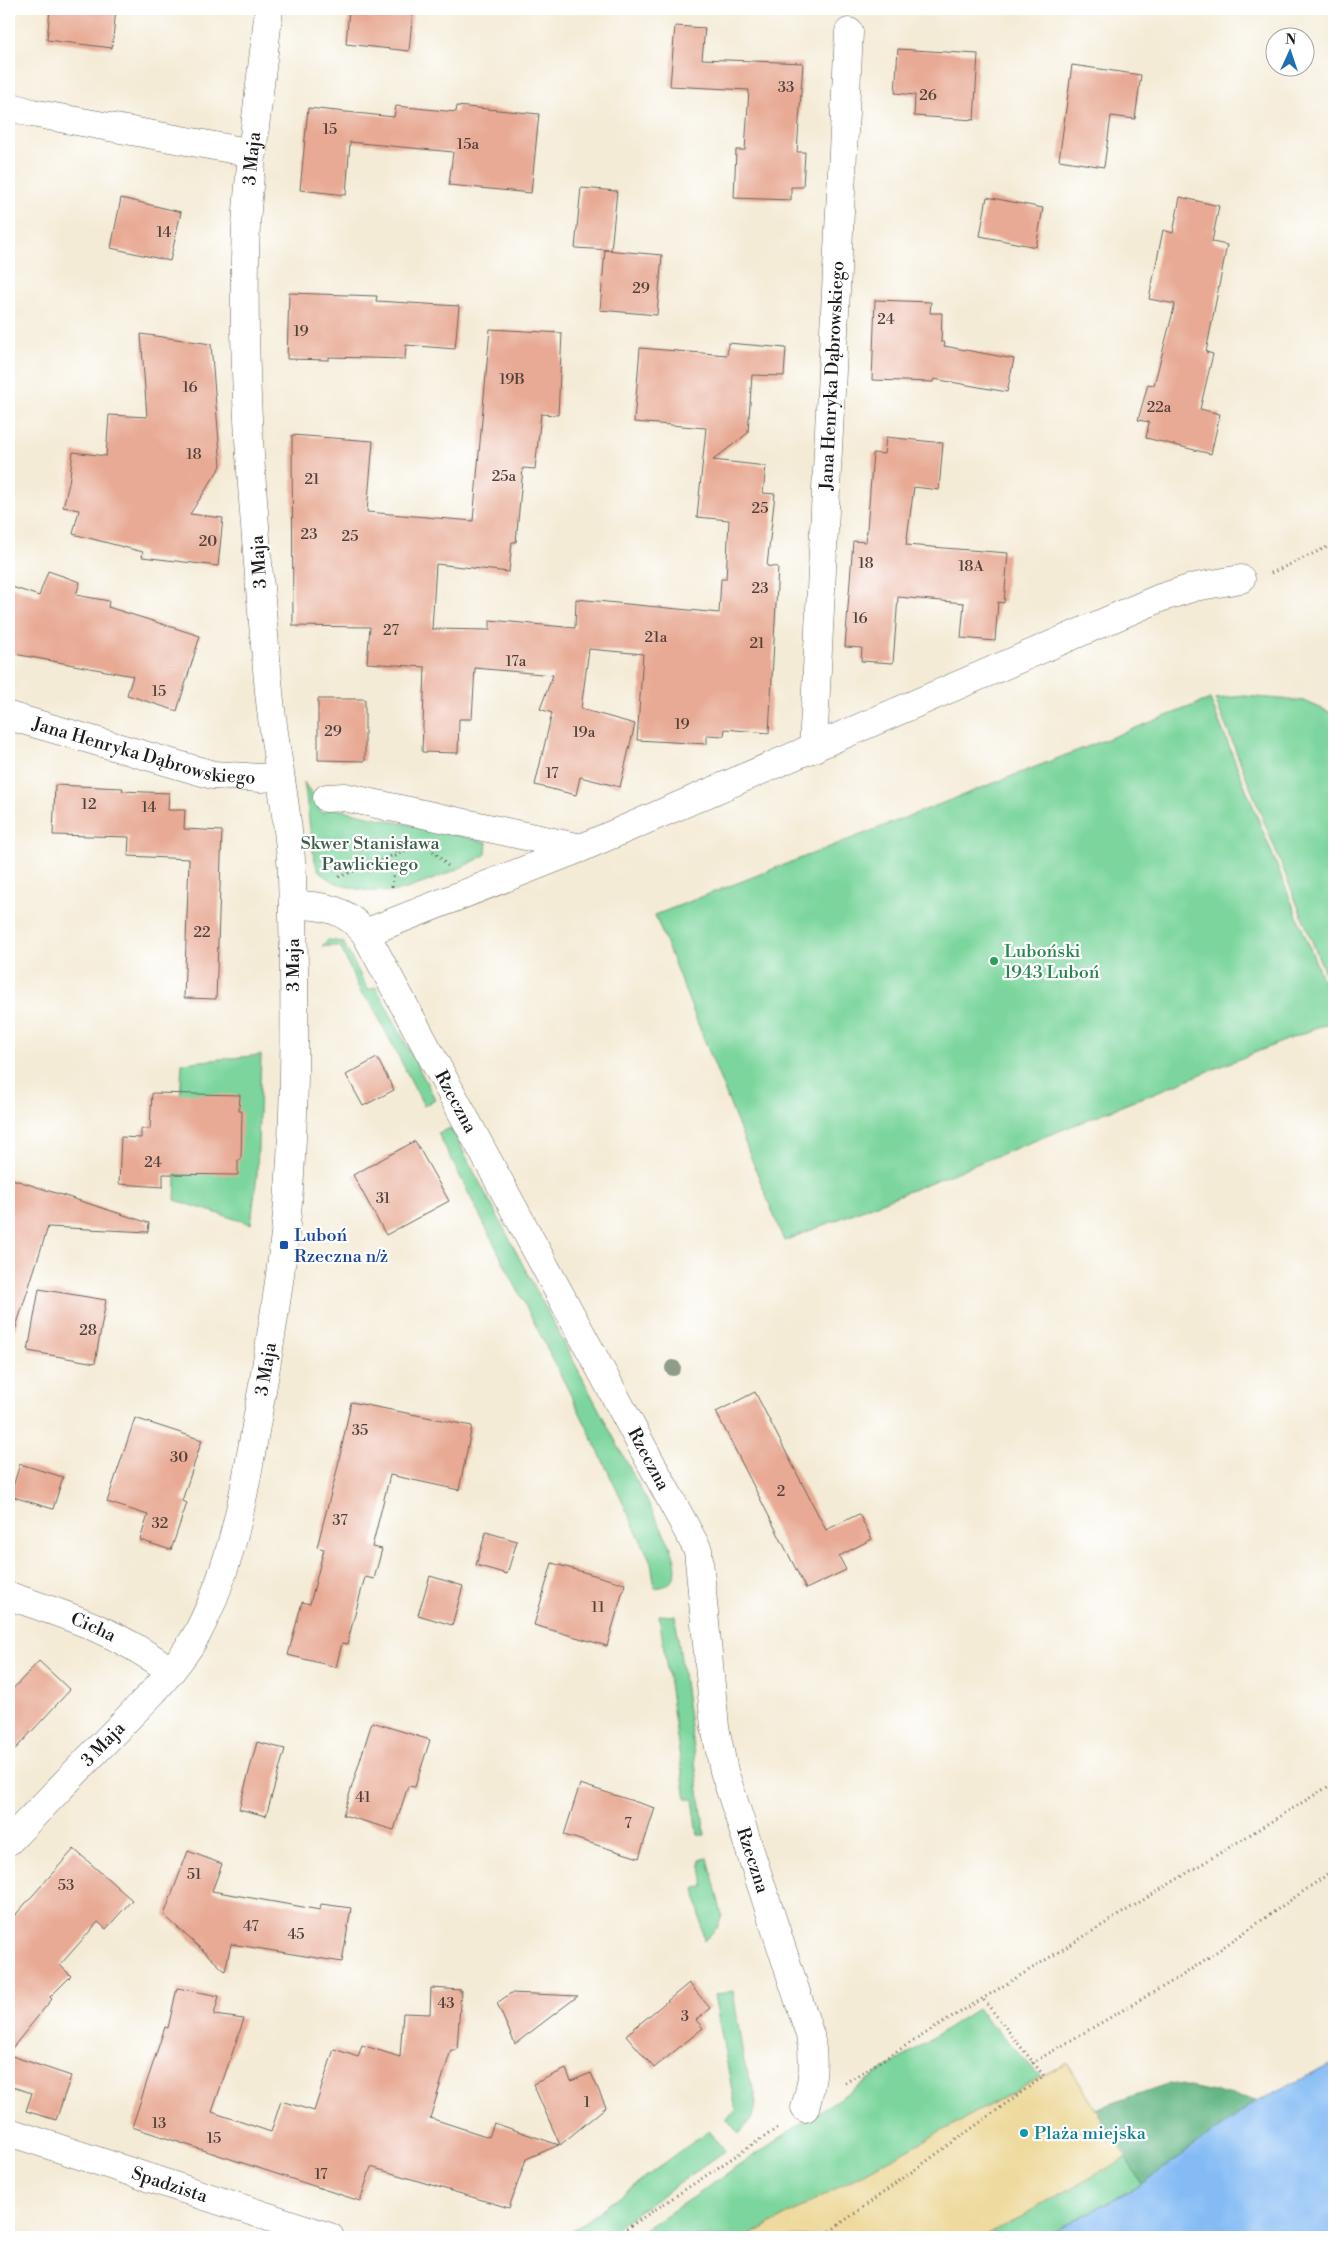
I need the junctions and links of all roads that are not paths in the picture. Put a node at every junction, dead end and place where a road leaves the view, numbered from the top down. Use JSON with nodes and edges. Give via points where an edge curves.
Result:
{"nodes":[{"id":1,"x":269,"y":9,"type":"edge"},
{"id":2,"x":850,"y":32,"type":"dead end"},
{"id":3,"x":9,"y":106,"type":"edge"},
{"id":4,"x":253,"y":153,"type":"junction"},
{"id":5,"x":1241,"y":579,"type":"road end"},
{"id":6,"x":9,"y":716,"type":"edge"},
{"id":7,"x":813,"y":749,"type":"junction"},
{"id":8,"x":280,"y":776,"type":"junction"},
{"id":9,"x":327,"y":798,"type":"dead end"},
{"id":10,"x":581,"y":848,"type":"junction"},
{"id":11,"x":293,"y":905,"type":"junction"},
{"id":12,"x":365,"y":933,"type":"junction"},
{"id":13,"x":9,"y":1596,"type":"edge"},
{"id":14,"x":172,"y":1671,"type":"junction"},
{"id":15,"x":9,"y":1841,"type":"edge"},
{"id":16,"x":806,"y":2108,"type":"road end"},
{"id":17,"x":9,"y":2132,"type":"edge"},
{"id":18,"x":330,"y":2237,"type":"edge"}],
"edges":[{"from":1,"to":4,"type":"street","name":"3 Maja"},
{"from":2,"to":7,"type":"street","name":"Jana Henryka Dąbrowskiego"},
{"from":3,"to":4,"type":"street","via":[[32,113]]},
{"from":4,"to":8,"type":"street","name":"3 Maja","via":[[246,252],[249,415],[269,703]]},
{"from":5,"to":7,"type":"street","via":[[1195,587],[1160,598]]},
{"from":6,"to":8,"type":"street","name":"Jana Henryka Dąbrowskiego","via":[[213,774],[261,778]]},
{"from":7,"to":10,"type":"street"},
{"from":8,"to":11,"type":"street","name":"3 Maja","via":[[291,850]]},
{"from":9,"to":10,"type":"street","via":[[344,797]]},
{"from":10,"to":12,"type":"street"},
{"from":11,"to":12,"type":"street","name":"Rzeczna","via":[[314,905],[340,911]]},
{"from":11,"to":14,"type":"street","name":"3 Maja","via":[[293,1062],[288,1202],[268,1358],[246,1478],[221,1574],[197,1633]]},
{"from":12,"to":16,"type":"street","name":"Rzeczna","via":[[698,1550],[715,1727],[724,1771],[810,2034],[814,2059]]},
{"from":13,"to":14,"type":"street","name":"Cicha","via":[[98,1627]]},
{"from":14,"to":15,"type":"street","name":"3 Maja"},
{"from":17,"to":18,"type":"street","name":"Spadzista"}]}
